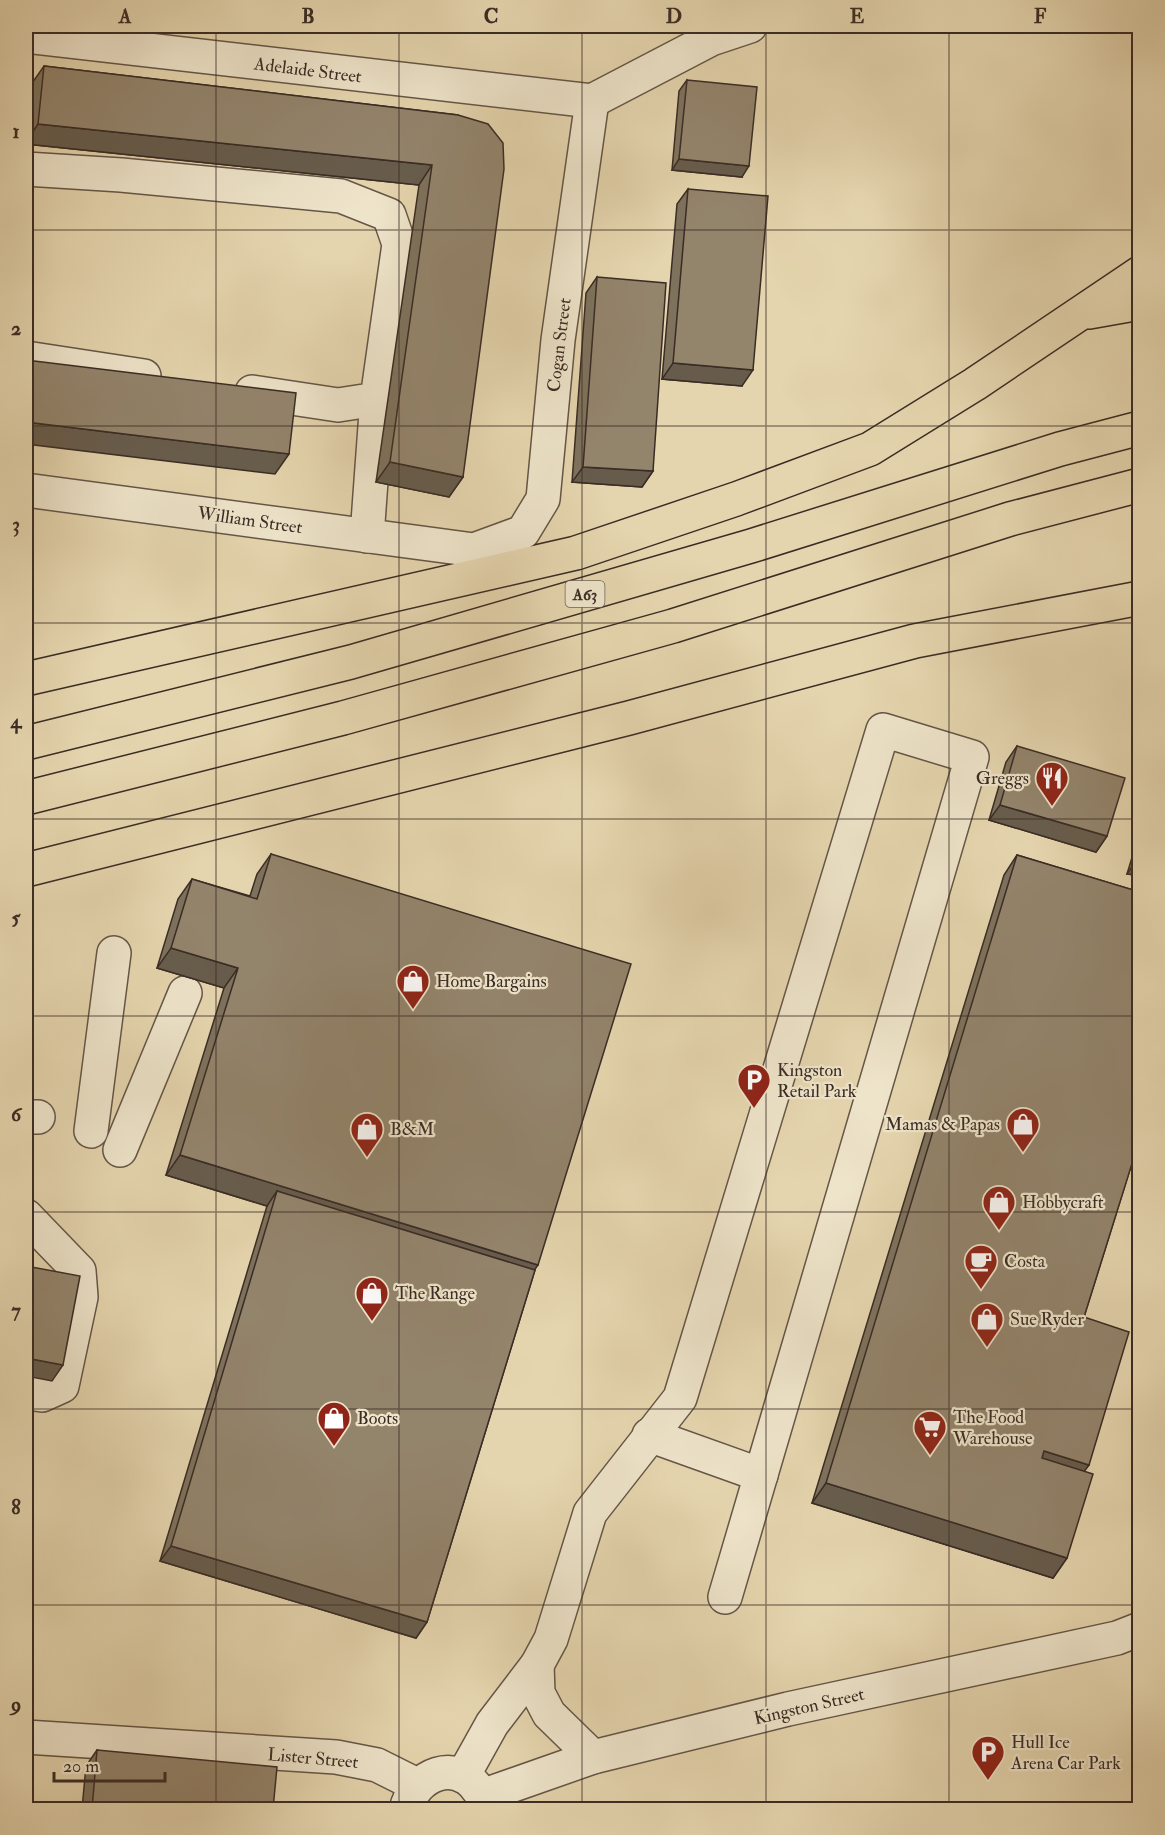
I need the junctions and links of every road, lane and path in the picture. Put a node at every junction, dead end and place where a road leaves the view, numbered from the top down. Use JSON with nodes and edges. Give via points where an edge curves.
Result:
{"nodes":[{"id":1,"x":750,"y":26,"type":"edge"},
{"id":2,"x":710,"y":32,"type":"edge"},
{"id":3,"x":26,"y":36,"type":"edge"},
{"id":4,"x":592,"y":101,"type":"junction"},
{"id":5,"x":26,"y":169,"type":"edge"},
{"id":6,"x":1140,"y":273,"type":"edge"},
{"id":7,"x":1140,"y":303,"type":"edge"},
{"id":8,"x":1078,"y":314,"type":"junction"},
{"id":9,"x":26,"y":358,"type":"edge"},
{"id":10,"x":176,"y":381,"type":"edge"},
{"id":11,"x":222,"y":387,"type":"edge"},
{"id":12,"x":377,"y":399,"type":"junction"},
{"id":13,"x":1140,"y":428,"type":"edge"},
{"id":14,"x":1140,"y":485,"type":"edge"},
{"id":15,"x":26,"y":490,"type":"edge"},
{"id":16,"x":367,"y":536,"type":"junction"},
{"id":17,"x":474,"y":550,"type":"joint"},
{"id":18,"x":1140,"y":598,"type":"edge"},
{"id":19,"x":1107,"y":604,"type":"junction"},
{"id":20,"x":1140,"y":616,"type":"edge"},
{"id":21,"x":26,"y":679,"type":"edge"},
{"id":22,"x":26,"y":743,"type":"edge"},
{"id":23,"x":26,"y":798,"type":"edge"},
{"id":24,"x":26,"y":870,"type":"edge"},
{"id":25,"x":114,"y":953,"type":"dead end"},
{"id":26,"x":185,"y":993,"type":"dead end"},
{"id":27,"x":91,"y":1131,"type":"dead end"},
{"id":28,"x":120,"y":1150,"type":"dead end"},
{"id":29,"x":26,"y":1216,"type":"edge"},
{"id":30,"x":26,"y":1393,"type":"edge"},
{"id":31,"x":649,"y":1435,"type":"junction"},
{"id":32,"x":761,"y":1475,"type":"junction"},
{"id":33,"x":725,"y":1597,"type":"dead end"},
{"id":34,"x":1140,"y":1629,"type":"edge"},
{"id":35,"x":537,"y":1665,"type":"junction"},
{"id":36,"x":26,"y":1737,"type":"edge"},
{"id":37,"x":593,"y":1757,"type":"junction"},
{"id":38,"x":477,"y":1794,"type":"edge"},
{"id":39,"x":411,"y":1797,"type":"edge"}],
"edges":[{"from":1,"to":2,"type":"street"},
{"from":2,"to":4,"type":"street"},
{"from":3,"to":4,"type":"street","name":"Adelaide Street"},
{"from":4,"to":17,"type":"street","name":"Cogan Street","via":[[558,340],[543,500],[523,532]]},
{"from":5,"to":12,"type":"street","via":[[341,196],[389,215],[399,244]]},
{"from":6,"to":8,"type":"highway"},
{"from":7,"to":8,"type":"highway"},
{"from":8,"to":21,"type":"highway","via":[[870,449],[736,499],[576,553]]},
{"from":9,"to":10,"type":"street"},
{"from":11,"to":12,"type":"street","via":[[338,405]]},
{"from":12,"to":16,"type":"street"},
{"from":13,"to":22,"type":"highway","number":"A63","via":[[351,662]]},
{"from":14,"to":23,"type":"highway","via":[[1010,519],[662,629],[343,718]]},
{"from":15,"to":16,"type":"street","name":"William Street"},
{"from":16,"to":17,"type":"street","name":"William Street"},
{"from":18,"to":19,"type":"highway"},
{"from":19,"to":20,"type":"highway"},
{"from":19,"to":24,"type":"highway","via":[[915,641],[629,718]]},
{"from":25,"to":27,"type":"street"},
{"from":26,"to":28,"type":"street"},
{"from":29,"to":30,"type":"street","via":[[79,1271],[81,1297],[62,1386],[42,1395]]},
{"from":31,"to":32,"type":"street"},
{"from":31,"to":32,"type":"street","via":[[680,1398],[883,730],[972,757]]},
{"from":31,"to":35,"type":"street","via":[[590,1513],[551,1640]]},
{"from":32,"to":33,"type":"street"},
{"from":34,"to":37,"type":"street","name":"Kingston Street","via":[[1118,1638],[788,1709]]},
{"from":35,"to":37,"type":"street","via":[[538,1693],[549,1714]]},
{"from":35,"to":38,"type":"street","via":[[492,1724]]},
{"from":36,"to":39,"type":"street","name":"Lister Street","via":[[336,1757],[377,1765]]},
{"from":37,"to":38,"type":"street","name":"Kingston Street"},
{"from":38,"to":39,"type":"street","via":[[447,1773],[430,1776]]}]}
